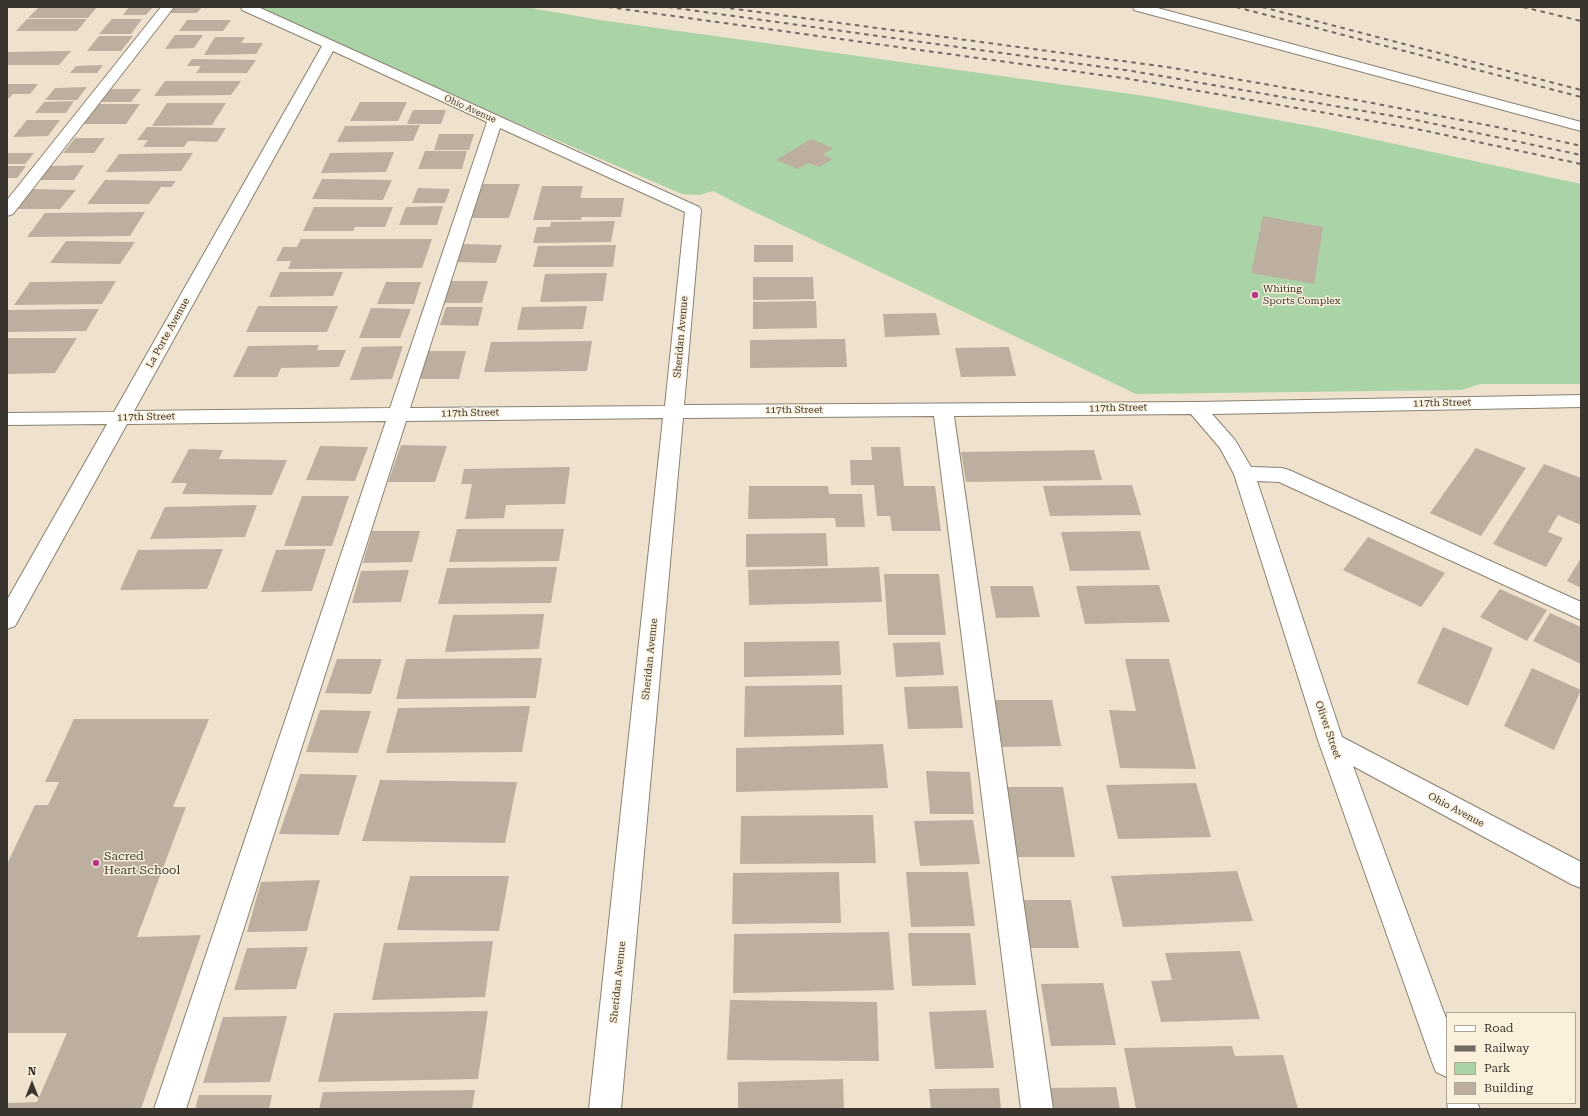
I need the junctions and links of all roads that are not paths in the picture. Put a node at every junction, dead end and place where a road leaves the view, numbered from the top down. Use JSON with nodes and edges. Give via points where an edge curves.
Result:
{"nodes":[{"id":1,"x":168,"y":7,"type":"edge"},
{"id":2,"x":248,"y":7,"type":"edge"},
{"id":3,"x":1139,"y":7,"type":"edge"},
{"id":4,"x":330,"y":45,"type":"junction"},
{"id":5,"x":495,"y":120,"type":"junction"},
{"id":6,"x":1581,"y":126,"type":"edge"},
{"id":7,"x":693,"y":210,"type":"joint"},
{"id":8,"x":7,"y":211,"type":"edge"},
{"id":9,"x":1581,"y":401,"type":"edge"},
{"id":10,"x":1196,"y":408,"type":"junction"},
{"id":11,"x":943,"y":410,"type":"junction"},
{"id":12,"x":674,"y":411,"type":"junction"},
{"id":13,"x":400,"y":414,"type":"junction"},
{"id":14,"x":120,"y":418,"type":"junction"},
{"id":15,"x":7,"y":419,"type":"edge"},
{"id":16,"x":1244,"y":474,"type":"junction"},
{"id":17,"x":1581,"y":612,"type":"edge"},
{"id":18,"x":7,"y":620,"type":"edge"},
{"id":19,"x":1332,"y":743,"type":"junction"},
{"id":20,"x":1581,"y":876,"type":"edge"},
{"id":21,"x":1446,"y":1059,"type":"edge"},
{"id":22,"x":170,"y":1109,"type":"edge"},
{"id":23,"x":605,"y":1109,"type":"edge"},
{"id":24,"x":1037,"y":1109,"type":"edge"}],
"edges":[{"from":1,"to":8,"type":"street"},
{"from":2,"to":4,"type":"street","name":"Ohio Avenue"},
{"from":3,"to":6,"type":"street"},
{"from":4,"to":5,"type":"street","name":"Ohio Avenue"},
{"from":4,"to":14,"type":"street","name":"La Porte Avenue"},
{"from":5,"to":7,"type":"street","name":"Ohio Avenue"},
{"from":5,"to":13,"type":"street"},
{"from":7,"to":12,"type":"street","name":"Sheridan Avenue"},
{"from":9,"to":10,"type":"street","name":"117th Street"},
{"from":10,"to":11,"type":"street","name":"117th Street"},
{"from":10,"to":16,"type":"street","name":"Oliver Street","via":[[1228,445]]},
{"from":11,"to":12,"type":"street","name":"117th Street"},
{"from":11,"to":24,"type":"street"},
{"from":12,"to":13,"type":"street","name":"117th Street"},
{"from":12,"to":23,"type":"street","name":"Sheridan Avenue"},
{"from":13,"to":14,"type":"street","name":"117th Street"},
{"from":13,"to":22,"type":"street"},
{"from":14,"to":15,"type":"street","name":"117th Street"},
{"from":14,"to":18,"type":"street","name":"La Porte Avenue"},
{"from":16,"to":17,"type":"street","via":[[1282,474]]},
{"from":16,"to":19,"type":"street","name":"Oliver Street"},
{"from":19,"to":20,"type":"street","name":"Ohio Avenue"},
{"from":19,"to":21,"type":"street","name":"Oliver Street"}]}
